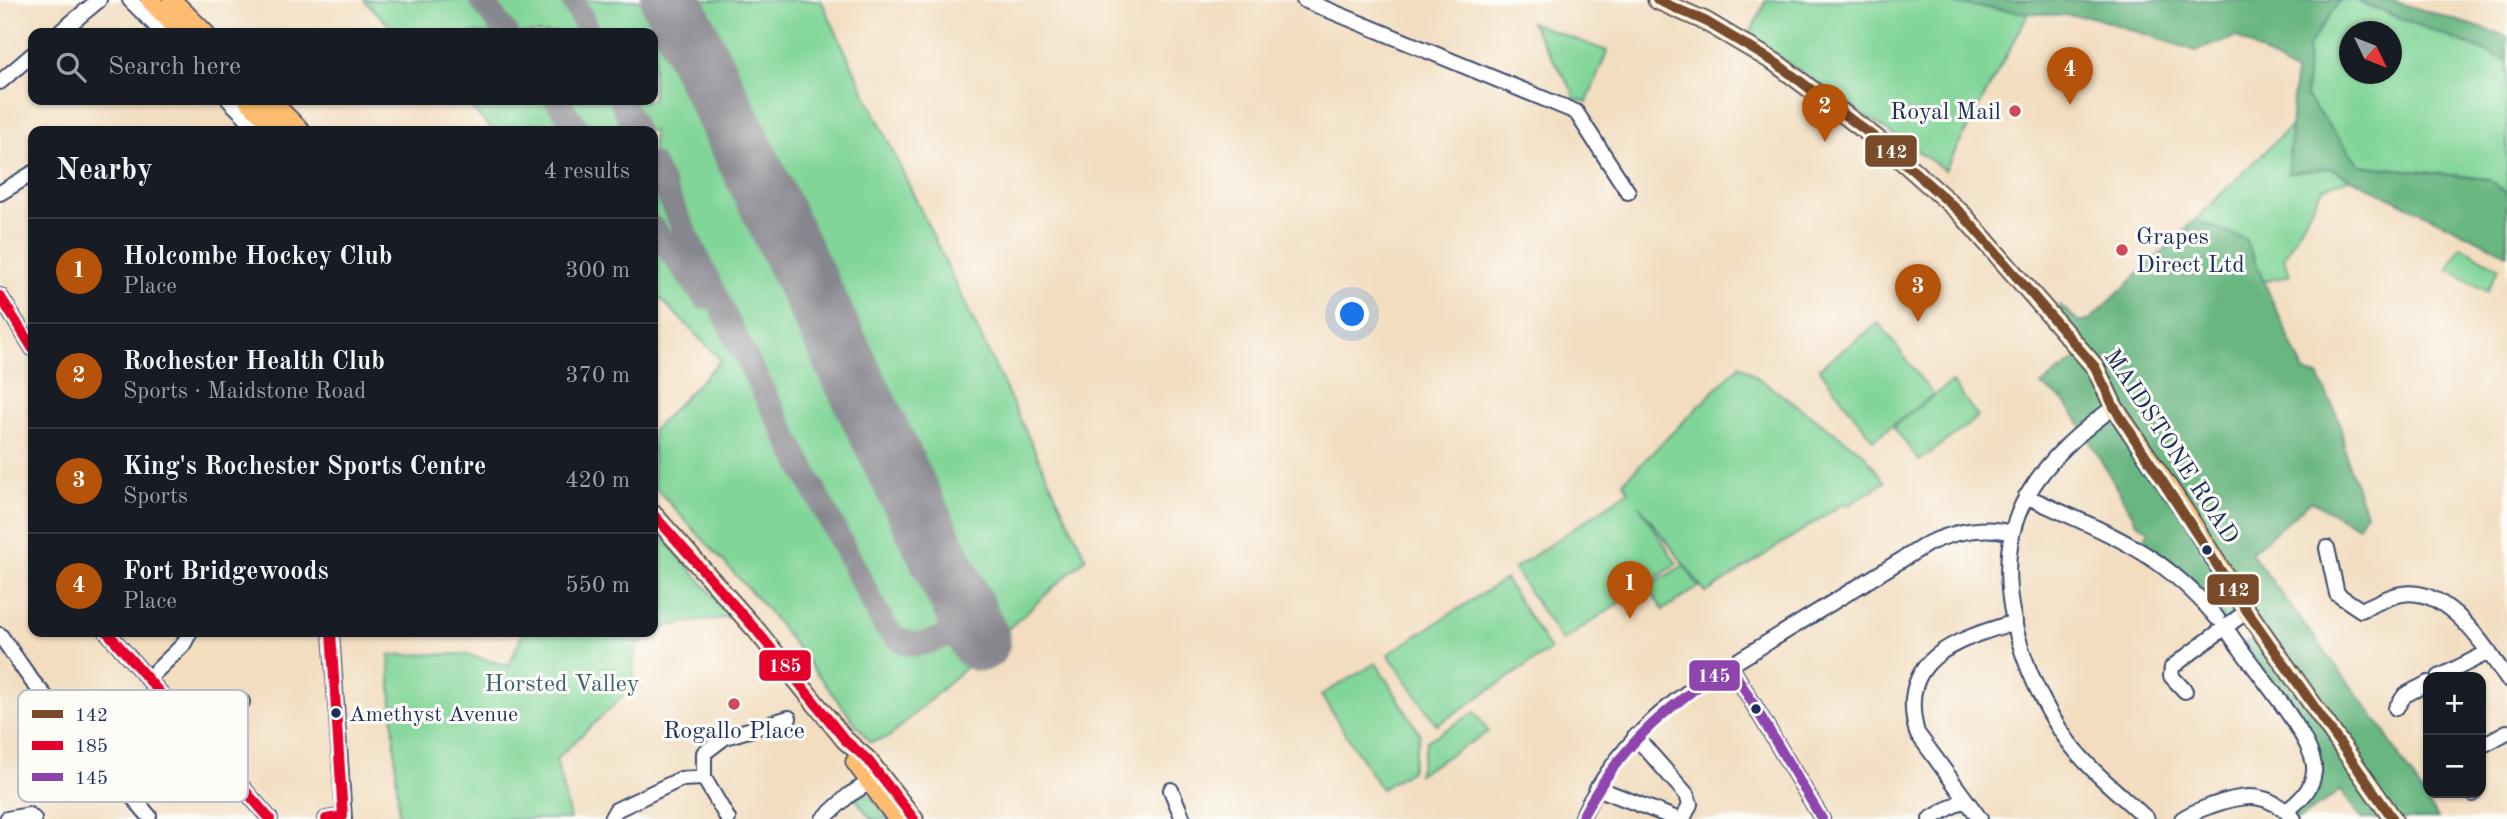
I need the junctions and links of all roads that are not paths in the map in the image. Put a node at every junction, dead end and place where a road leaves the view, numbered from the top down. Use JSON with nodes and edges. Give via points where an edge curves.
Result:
{"nodes":[{"id":1,"x":99,"y":0,"type":"edge"},
{"id":2,"x":130,"y":0,"type":"edge"},
{"id":3,"x":150,"y":0,"type":"edge"},
{"id":4,"x":172,"y":0,"type":"edge"},
{"id":5,"x":1304,"y":0,"type":"edge"},
{"id":6,"x":1657,"y":0,"type":"edge"},
{"id":7,"x":65,"y":28,"type":"edge"},
{"id":8,"x":158,"y":28,"type":"edge"},
{"id":9,"x":177,"y":28,"type":"edge"},
{"id":10,"x":200,"y":28,"type":"edge"},
{"id":11,"x":28,"y":58,"type":"edge"},
{"id":12,"x":1,"y":80,"type":"edge"},
{"id":13,"x":234,"y":105,"type":"edge"},
{"id":14,"x":253,"y":105,"type":"edge"},
{"id":15,"x":275,"y":105,"type":"edge"},
{"id":16,"x":255,"y":126,"type":"edge"},
{"id":17,"x":274,"y":126,"type":"edge"},
{"id":18,"x":296,"y":126,"type":"edge"},
{"id":19,"x":28,"y":176,"type":"edge"},
{"id":20,"x":1628,"y":192,"type":"dead end"},
{"id":21,"x":0,"y":193,"type":"edge"},
{"id":22,"x":0,"y":296,"type":"edge"},
{"id":23,"x":28,"y":341,"type":"edge"},
{"id":24,"x":2114,"y":407,"type":"junction"},
{"id":25,"x":2026,"y":496,"type":"junction"},
{"id":26,"x":658,"y":520,"type":"edge"},
{"id":27,"x":2012,"y":533,"type":"junction"},
{"id":28,"x":2327,"y":548,"type":"dead end"},
{"id":29,"x":2247,"y":611,"type":"junction"},
{"id":30,"x":2217,"y":618,"type":"dead end"},
{"id":31,"x":2015,"y":622,"type":"junction"},
{"id":32,"x":2230,"y":634,"type":"dead end"},
{"id":33,"x":0,"y":635,"type":"edge"},
{"id":34,"x":111,"y":637,"type":"edge"},
{"id":35,"x":187,"y":637,"type":"edge"},
{"id":36,"x":331,"y":637,"type":"edge"},
{"id":37,"x":2489,"y":652,"type":"junction"},
{"id":38,"x":1730,"y":665,"type":"junction"},
{"id":39,"x":2449,"y":672,"type":"edge"},
{"id":40,"x":148,"y":679,"type":"junction"},
{"id":41,"x":2507,"y":680,"type":"edge"},
{"id":42,"x":2423,"y":686,"type":"edge"},
{"id":43,"x":40,"y":690,"type":"edge"},
{"id":44,"x":157,"y":690,"type":"edge"},
{"id":45,"x":2185,"y":691,"type":"dead end"},
{"id":46,"x":2396,"y":708,"type":"dead end"},
{"id":47,"x":789,"y":718,"type":"dead end"},
{"id":48,"x":2507,"y":732,"type":"edge"},
{"id":49,"x":1635,"y":736,"type":"junction"},
{"id":50,"x":845,"y":740,"type":"junction"},
{"id":51,"x":2486,"y":743,"type":"edge"},
{"id":52,"x":704,"y":778,"type":"junction"},
{"id":53,"x":870,"y":782,"type":"junction"},
{"id":54,"x":1597,"y":788,"type":"junction"},
{"id":55,"x":1171,"y":790,"type":"dead end"},
{"id":56,"x":248,"y":794,"type":"edge"},
{"id":57,"x":1965,"y":799,"type":"junction"},
{"id":58,"x":138,"y":802,"type":"edge"},
{"id":59,"x":2290,"y":815,"type":"edge"},
{"id":60,"x":149,"y":816,"type":"dead end"},
{"id":61,"x":344,"y":818,"type":"edge"},
{"id":62,"x":7,"y":819,"type":"edge"},
{"id":63,"x":34,"y":819,"type":"edge"},
{"id":64,"x":270,"y":819,"type":"edge"},
{"id":65,"x":326,"y":819,"type":"edge"},
{"id":66,"x":611,"y":819,"type":"edge"},
{"id":67,"x":728,"y":819,"type":"edge"},
{"id":68,"x":823,"y":819,"type":"edge"},
{"id":69,"x":897,"y":819,"type":"edge"},
{"id":70,"x":914,"y":819,"type":"edge"},
{"id":71,"x":1183,"y":819,"type":"edge"},
{"id":72,"x":1581,"y":819,"type":"edge"},
{"id":73,"x":1677,"y":819,"type":"edge"},
{"id":74,"x":1683,"y":819,"type":"edge"},
{"id":75,"x":1822,"y":819,"type":"edge"},
{"id":76,"x":1930,"y":819,"type":"edge"},
{"id":77,"x":1980,"y":819,"type":"edge"},
{"id":78,"x":2147,"y":819,"type":"edge"},
{"id":79,"x":2182,"y":819,"type":"edge"},
{"id":80,"x":2393,"y":819,"type":"edge"}],
"edges":[{"from":1,"to":7,"type":"street"},
{"from":2,"to":8,"type":"street"},
{"from":3,"to":9,"type":"main road"},
{"from":4,"to":10,"type":"main road"},
{"from":5,"to":20,"type":"street","via":[[1576,112]]},
{"from":6,"to":24,"type":"main road","name":"MAIDSTONE ROAD","via":[[1705,21],[1776,63],[1929,183],[1962,214],[2095,368]]},
{"from":11,"to":12,"type":"street"},
{"from":13,"to":16,"type":"street"},
{"from":14,"to":17,"type":"main road"},
{"from":15,"to":18,"type":"main road"},
{"from":19,"to":21,"type":"street"},
{"from":22,"to":23,"type":"street"},
{"from":24,"to":25,"type":"street","via":[[2054,458]]},
{"from":24,"to":29,"type":"main road","name":"MAIDSTONE ROAD"},
{"from":25,"to":27,"type":"street"},
{"from":25,"to":30,"type":"street","via":[[2140,548]]},
{"from":26,"to":50,"type":"main road"},
{"from":27,"to":31,"type":"street","via":[[2010,580]]},
{"from":27,"to":38,"type":"street","via":[[1984,529],[1929,543]]},
{"from":28,"to":37,"type":"street","via":[[2337,594],[2361,610],[2402,594],[2423,595],[2446,606]]},
{"from":29,"to":45,"type":"street","via":[[2172,667],[2171,676]]},
{"from":29,"to":80,"type":"main road","name":"MAIDSTONE ROAD"},
{"from":31,"to":57,"type":"street","via":[[1934,654],[1915,687],[1917,733]]},
{"from":31,"to":78,"type":"street","via":[[2031,678],[2068,741]]},
{"from":32,"to":59,"type":"street","via":[[2313,757],[2312,783]]},
{"from":33,"to":43,"type":"street"},
{"from":34,"to":40,"type":"street"},
{"from":35,"to":40,"type":"street"},
{"from":36,"to":61,"type":"street"},
{"from":37,"to":39,"type":"street"},
{"from":37,"to":41,"type":"street"},
{"from":38,"to":49,"type":"street","via":[[1667,706]]},
{"from":38,"to":75,"type":"street"},
{"from":40,"to":44,"type":"street"},
{"from":42,"to":46,"type":"street","via":[[2405,695]]},
{"from":47,"to":52,"type":"street","via":[[713,743],[704,753]]},
{"from":48,"to":51,"type":"street"},
{"from":49,"to":54,"type":"street"},
{"from":49,"to":74,"type":"street","via":[[1687,795],[1690,804]]},
{"from":50,"to":53,"type":"main road"},
{"from":50,"to":70,"type":"main road","via":[[868,760]]},
{"from":52,"to":66,"type":"street","via":[[681,779],[616,810]]},
{"from":52,"to":67,"type":"street"},
{"from":53,"to":68,"type":"street"},
{"from":53,"to":69,"type":"main road"},
{"from":54,"to":72,"type":"street"},
{"from":54,"to":73,"type":"street"},
{"from":55,"to":71,"type":"street"},
{"from":56,"to":64,"type":"street"},
{"from":57,"to":76,"type":"street"},
{"from":57,"to":77,"type":"street"},
{"from":58,"to":60,"type":"street"},
{"from":59,"to":79,"type":"street","via":[[2270,799],[2247,795]]},
{"from":61,"to":65,"type":"street"},
{"from":62,"to":63,"type":"street","via":[[29,815]]}]}
